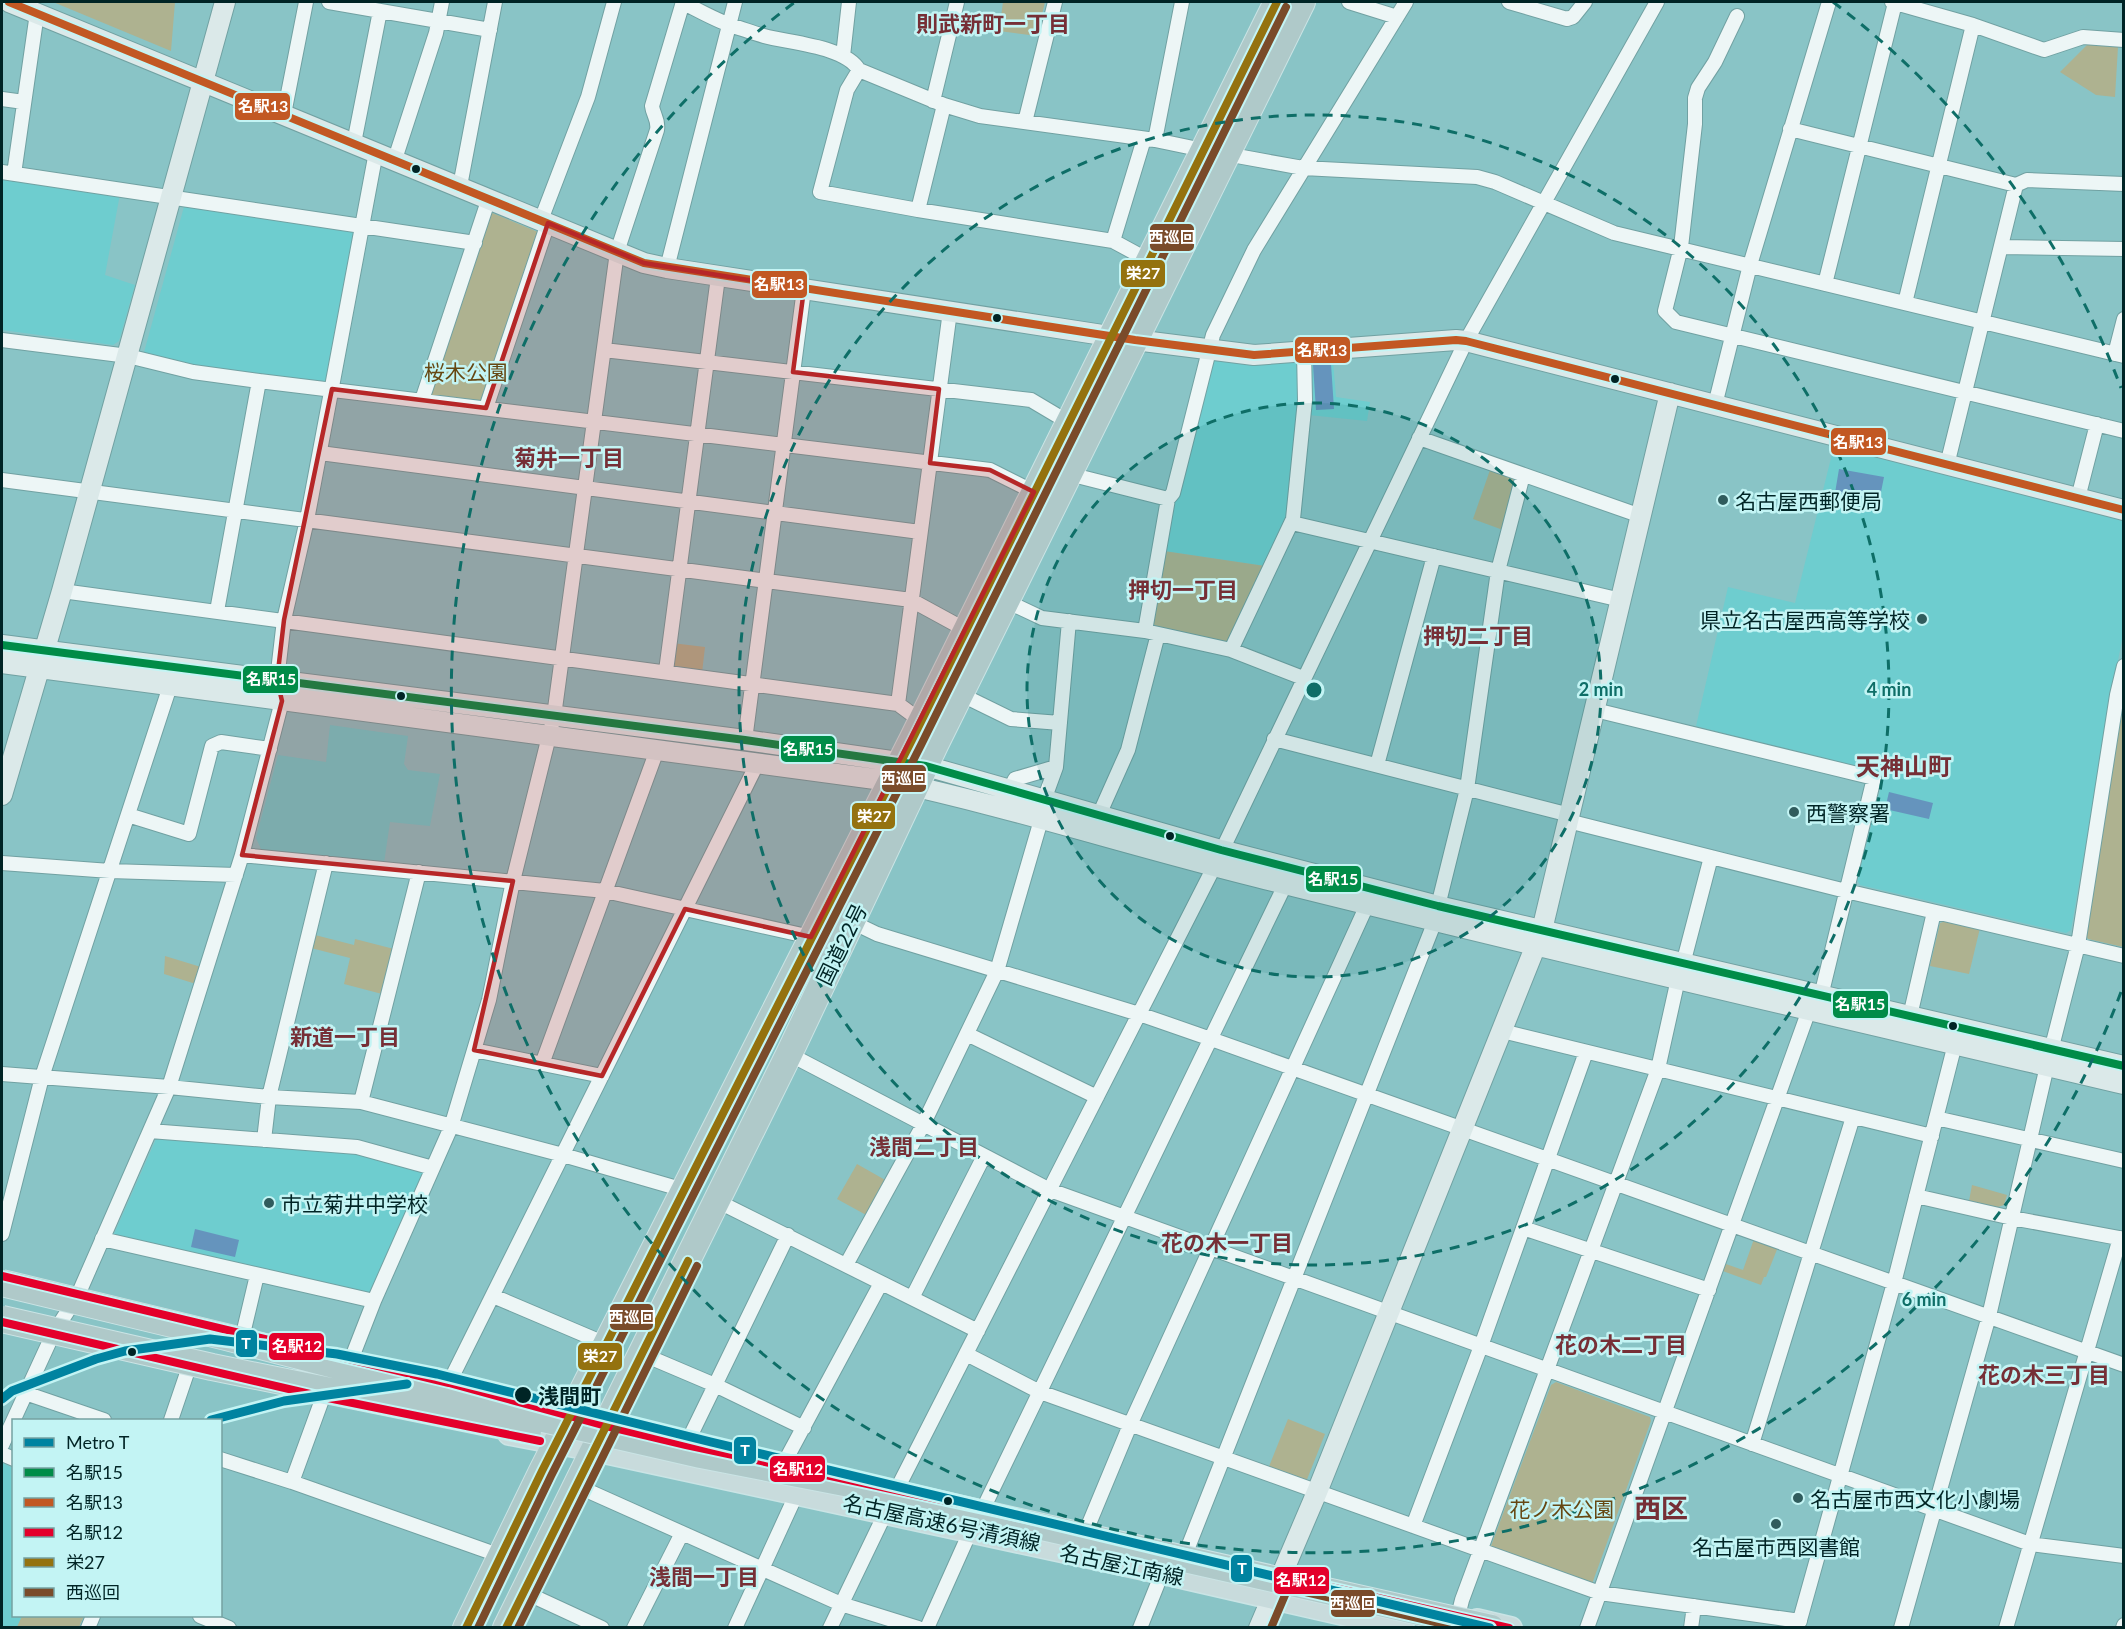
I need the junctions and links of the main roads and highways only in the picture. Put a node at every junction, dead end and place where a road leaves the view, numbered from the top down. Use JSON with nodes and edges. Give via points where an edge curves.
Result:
{"nodes":[{"id":1,"x":1277,"y":2,"type":"edge"},
{"id":2,"x":1302,"y":2,"type":"edge"},
{"id":3,"x":1215,"y":152,"type":"junction"},
{"id":4,"x":1123,"y":338,"type":"junction"},
{"id":5,"x":2,"y":1276,"type":"edge"},
{"id":6,"x":2,"y":1283,"type":"edge"},
{"id":7,"x":2,"y":1294,"type":"edge"},
{"id":8,"x":2,"y":1304,"type":"edge"},
{"id":9,"x":2,"y":1321,"type":"edge"},
{"id":10,"x":571,"y":1417,"type":"junction"},
{"id":11,"x":536,"y":1425,"type":"junction"},
{"id":12,"x":606,"y":1426,"type":"junction"},
{"id":13,"x":556,"y":1444,"type":"junction"},
{"id":14,"x":593,"y":1450,"type":"junction"},
{"id":15,"x":466,"y":1628,"type":"edge"},
{"id":16,"x":506,"y":1628,"type":"edge"},
{"id":17,"x":1403,"y":1628,"type":"edge"},
{"id":18,"x":1425,"y":1628,"type":"edge"},
{"id":19,"x":1491,"y":1628,"type":"edge"},
{"id":20,"x":1511,"y":1628,"type":"edge"}],
"edges":[{"from":1,"to":3,"type":"highway","name":"国道22号"},
{"from":2,"to":3,"type":"highway","name":"国道22号"},
{"from":3,"to":4,"type":"highway","name":"国道22号"},
{"from":3,"to":4,"type":"highway","name":"国道22号","via":[[1148,260]]},
{"from":4,"to":10,"type":"highway","name":"国道22号","via":[[1068,422]]},
{"from":4,"to":12,"type":"highway","name":"国道22号","via":[[1069,474]]},
{"from":5,"to":10,"type":"main road","name":"名古屋江南線","via":[[449,1383]]},
{"from":6,"to":11,"type":"highway","name":"名古屋高速6号清須線","bridge":true,"via":[[226,1337]]},
{"from":7,"to":11,"type":"highway","bridge":true,"via":[[437,1396]]},
{"from":8,"to":11,"type":"highway","bridge":true},
{"from":9,"to":11,"type":"highway","name":"名古屋高速6号清須線","bridge":true,"via":[[212,1367]]},
{"from":9,"to":13,"type":"main road","name":"名古屋江南線","via":[[323,1397]]},
{"from":10,"to":12,"type":"main road","name":"名古屋江南線"},
{"from":10,"to":13,"type":"highway","name":"国道22号"},
{"from":11,"to":18,"type":"highway","name":"名古屋高速6号清須線"},
{"from":11,"to":19,"type":"highway","name":"名古屋高速6号清須線","bridge":true,"via":[[860,1486]]},
{"from":12,"to":14,"type":"highway","name":"国道22号"},
{"from":12,"to":20,"type":"main road","name":"名古屋江南線"},
{"from":13,"to":14,"type":"main road","name":"名古屋江南線"},
{"from":13,"to":15,"type":"highway","name":"国道22号"},
{"from":14,"to":16,"type":"highway","name":"国道22号"},
{"from":14,"to":17,"type":"main road","name":"名古屋江南線"}]}
